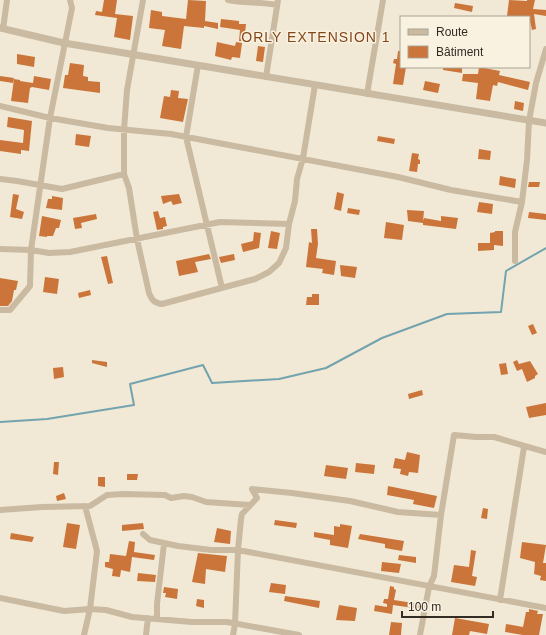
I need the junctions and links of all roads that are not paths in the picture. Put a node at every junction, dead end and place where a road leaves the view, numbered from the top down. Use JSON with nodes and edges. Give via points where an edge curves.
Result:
{"nodes":[{"id":1,"x":7,"y":0,"type":"edge"},
{"id":2,"x":70,"y":0,"type":"edge"},
{"id":3,"x":143,"y":0,"type":"edge"},
{"id":4,"x":228,"y":0,"type":"edge"},
{"id":5,"x":383,"y":0,"type":"edge"},
{"id":6,"x":277,"y":2,"type":"edge"},
{"id":7,"x":1,"y":29,"type":"edge"},
{"id":8,"x":64,"y":43,"type":"junction"},
{"id":9,"x":546,"y":49,"type":"edge"},
{"id":10,"x":134,"y":55,"type":"junction"},
{"id":11,"x":198,"y":65,"type":"junction"},
{"id":12,"x":266,"y":77,"type":"junction"},
{"id":13,"x":315,"y":85,"type":"junction"},
{"id":14,"x":366,"y":94,"type":"junction"},
{"id":15,"x":0,"y":106,"type":"edge"},
{"id":16,"x":50,"y":118,"type":"junction"},
{"id":17,"x":529,"y":121,"type":"junction"},
{"id":18,"x":546,"y":123,"type":"edge"},
{"id":19,"x":124,"y":130,"type":"junction"},
{"id":20,"x":186,"y":137,"type":"junction"},
{"id":21,"x":302,"y":158,"type":"junction"},
{"id":22,"x":124,"y":174,"type":"junction"},
{"id":23,"x":0,"y":180,"type":"edge"},
{"id":24,"x":42,"y":185,"type":"junction"},
{"id":25,"x":522,"y":202,"type":"junction"},
{"id":26,"x":207,"y":224,"type":"junction"},
{"id":27,"x":289,"y":224,"type":"junction"},
{"id":28,"x":137,"y":240,"type":"junction"},
{"id":29,"x":0,"y":249,"type":"edge"},
{"id":30,"x":31,"y":250,"type":"junction"},
{"id":31,"x":515,"y":261,"type":"dead end"},
{"id":32,"x":222,"y":288,"type":"junction"},
{"id":33,"x":0,"y":310,"type":"edge"},
{"id":34,"x":524,"y":447,"type":"junction"},
{"id":35,"x":546,"y":452,"type":"edge"},
{"id":36,"x":250,"y":505,"type":"junction"},
{"id":37,"x":85,"y":506,"type":"junction"},
{"id":38,"x":0,"y":510,"type":"edge"},
{"id":39,"x":441,"y":515,"type":"junction"},
{"id":40,"x":143,"y":534,"type":"dead end"},
{"id":41,"x":164,"y":544,"type":"junction"},
{"id":42,"x":238,"y":550,"type":"junction"},
{"id":43,"x":429,"y":587,"type":"junction"},
{"id":44,"x":0,"y":598,"type":"edge"},
{"id":45,"x":500,"y":600,"type":"junction"},
{"id":46,"x":90,"y":608,"type":"junction"},
{"id":47,"x":546,"y":608,"type":"edge"},
{"id":48,"x":148,"y":618,"type":"junction"},
{"id":49,"x":157,"y":619,"type":"junction"},
{"id":50,"x":235,"y":624,"type":"junction"},
{"id":51,"x":84,"y":635,"type":"edge"},
{"id":52,"x":146,"y":635,"type":"edge"},
{"id":53,"x":233,"y":635,"type":"edge"},
{"id":54,"x":299,"y":635,"type":"edge"},
{"id":55,"x":420,"y":635,"type":"edge"}],
"edges":[{"from":1,"to":7,"type":"street"},
{"from":2,"to":8,"type":"street","via":[[72,8]]},
{"from":3,"to":10,"type":"street"},
{"from":4,"to":6,"type":"street","via":[[246,3]]},
{"from":5,"to":14,"type":"street"},
{"from":6,"to":12,"type":"street"},
{"from":7,"to":8,"type":"street"},
{"from":8,"to":10,"type":"street"},
{"from":8,"to":16,"type":"street"},
{"from":9,"to":17,"type":"street"},
{"from":10,"to":11,"type":"street"},
{"from":10,"to":19,"type":"street","via":[[127,90]]},
{"from":11,"to":12,"type":"street"},
{"from":11,"to":20,"type":"street"},
{"from":12,"to":13,"type":"street"},
{"from":13,"to":14,"type":"street"},
{"from":13,"to":21,"type":"street"},
{"from":14,"to":17,"type":"street"},
{"from":15,"to":16,"type":"street"},
{"from":16,"to":19,"type":"street"},
{"from":16,"to":24,"type":"street"},
{"from":17,"to":18,"type":"street"},
{"from":17,"to":25,"type":"street"},
{"from":19,"to":20,"type":"street"},
{"from":19,"to":22,"type":"street"},
{"from":20,"to":21,"type":"street"},
{"from":20,"to":26,"type":"street"},
{"from":21,"to":25,"type":"street","via":[[451,190]]},
{"from":21,"to":27,"type":"street","via":[[297,179],[296,201]]},
{"from":22,"to":24,"type":"street","via":[[62,189]]},
{"from":22,"to":28,"type":"street","via":[[129,188]]},
{"from":23,"to":24,"type":"street"},
{"from":24,"to":30,"type":"street"},
{"from":25,"to":31,"type":"street","via":[[515,232]]},
{"from":26,"to":27,"type":"street"},
{"from":26,"to":28,"type":"street"},
{"from":26,"to":32,"type":"street"},
{"from":27,"to":32,"type":"street","via":[[286,248],[279,263],[255,279]]},
{"from":28,"to":30,"type":"street","via":[[70,252],[49,253]]},
{"from":28,"to":32,"type":"street","via":[[149,293],[157,304]]},
{"from":29,"to":30,"type":"street"},
{"from":30,"to":33,"type":"street","via":[[30,286],[10,310]]},
{"from":34,"to":35,"type":"street"},
{"from":34,"to":39,"type":"street","via":[[494,437],[454,435]]},
{"from":34,"to":45,"type":"street"},
{"from":36,"to":37,"type":"street","via":[[206,502],[184,496],[171,498],[123,494],[107,495],[90,506]]},
{"from":36,"to":39,"type":"street","via":[[257,498],[252,489],[350,502],[398,512]]},
{"from":36,"to":42,"type":"street","via":[[242,514]]},
{"from":37,"to":38,"type":"street"},
{"from":37,"to":46,"type":"street","via":[[97,551]]},
{"from":39,"to":43,"type":"street","via":[[434,576]]},
{"from":40,"to":41,"type":"street","via":[[150,540]]},
{"from":41,"to":42,"type":"street","via":[[211,550]]},
{"from":41,"to":49,"type":"street"},
{"from":42,"to":43,"type":"street"},
{"from":42,"to":50,"type":"street"},
{"from":43,"to":45,"type":"street"},
{"from":43,"to":55,"type":"street"},
{"from":44,"to":46,"type":"street","via":[[64,610]]},
{"from":45,"to":47,"type":"street"},
{"from":46,"to":48,"type":"street"},
{"from":46,"to":51,"type":"street"},
{"from":48,"to":49,"type":"street"},
{"from":48,"to":52,"type":"street"},
{"from":49,"to":50,"type":"street"},
{"from":50,"to":53,"type":"street"},
{"from":50,"to":54,"type":"street"}]}
